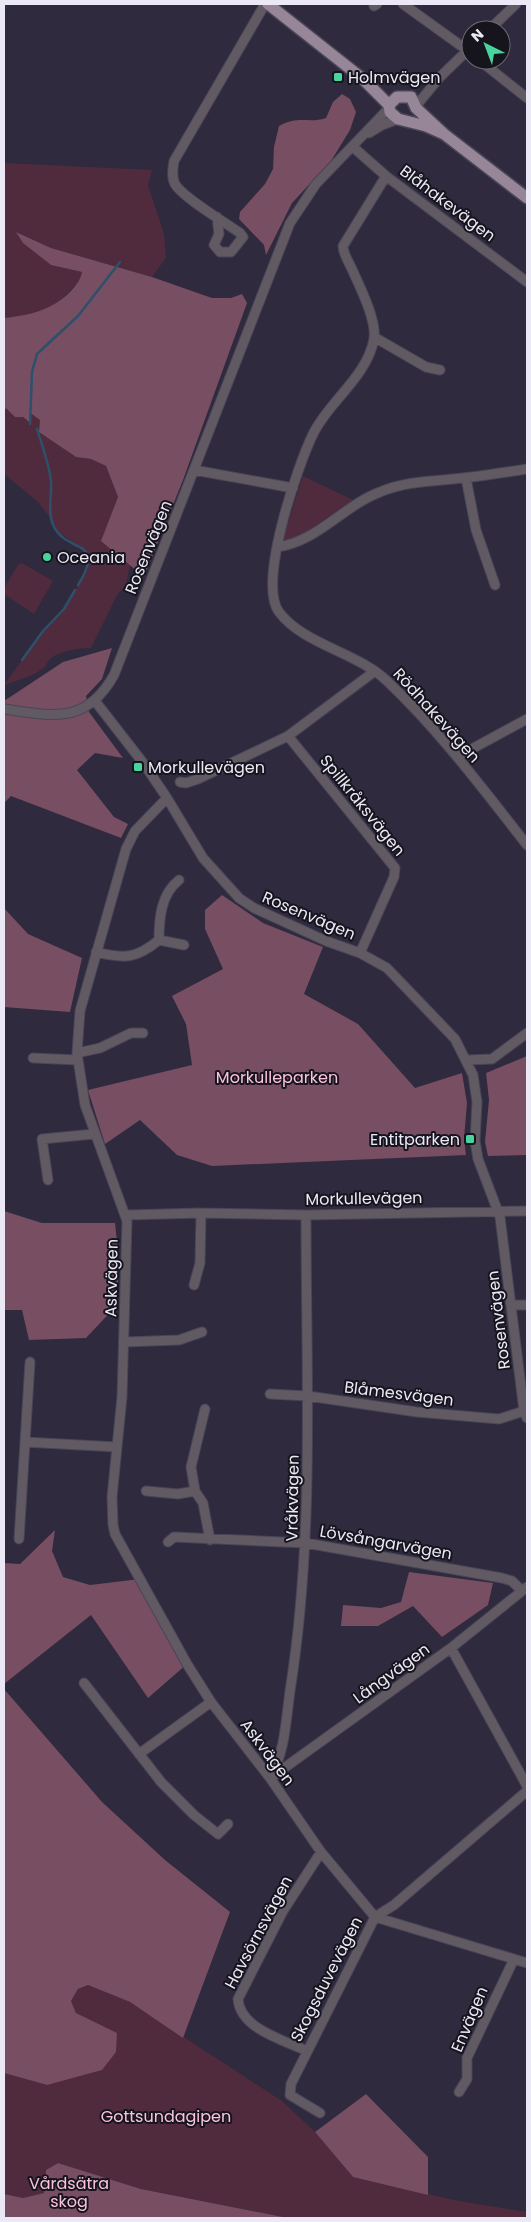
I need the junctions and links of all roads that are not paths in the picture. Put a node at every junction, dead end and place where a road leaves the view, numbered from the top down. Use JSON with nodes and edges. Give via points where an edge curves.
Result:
{"nodes":[{"id":1,"x":266,"y":4,"type":"edge"},
{"id":2,"x":403,"y":4,"type":"edge"},
{"id":3,"x":516,"y":4,"type":"edge"},
{"id":4,"x":499,"y":20,"type":"edge"},
{"id":5,"x":461,"y":44,"type":"edge"},
{"id":6,"x":461,"y":58,"type":"edge"},
{"id":7,"x":492,"y":70,"type":"edge"},
{"id":8,"x":527,"y":98,"type":"edge"},
{"id":9,"x":392,"y":103,"type":"junction"},
{"id":10,"x":414,"y":104,"type":"junction"},
{"id":11,"x":402,"y":120,"type":"junction"},
{"id":12,"x":444,"y":134,"type":"junction"},
{"id":13,"x":356,"y":144,"type":"junction"},
{"id":14,"x":386,"y":176,"type":"junction"},
{"id":15,"x":527,"y":198,"type":"edge"},
{"id":16,"x":217,"y":217,"type":"dead end"},
{"id":17,"x":527,"y":282,"type":"edge"},
{"id":18,"x":374,"y":338,"type":"junction"},
{"id":19,"x":440,"y":370,"type":"dead end"},
{"id":20,"x":527,"y":469,"type":"edge"},
{"id":21,"x":194,"y":470,"type":"junction"},
{"id":22,"x":466,"y":478,"type":"junction"},
{"id":23,"x":293,"y":488,"type":"junction"},
{"id":24,"x":277,"y":547,"type":"junction"},
{"id":25,"x":495,"y":585,"type":"dead end"},
{"id":26,"x":375,"y":671,"type":"junction"},
{"id":27,"x":95,"y":702,"type":"junction"},
{"id":28,"x":4,"y":709,"type":"edge"},
{"id":29,"x":527,"y":719,"type":"edge"},
{"id":30,"x":288,"y":736,"type":"junction"},
{"id":31,"x":456,"y":757,"type":"junction"},
{"id":32,"x":180,"y":782,"type":"dead end"},
{"id":33,"x":167,"y":798,"type":"junction"},
{"id":34,"x":527,"y":845,"type":"edge"},
{"id":35,"x":179,"y":880,"type":"dead end"},
{"id":36,"x":159,"y":940,"type":"junction"},
{"id":37,"x":184,"y":945,"type":"dead end"},
{"id":38,"x":96,"y":952,"type":"junction"},
{"id":39,"x":360,"y":953,"type":"junction"},
{"id":40,"x":143,"y":1033,"type":"dead end"},
{"id":41,"x":527,"y":1033,"type":"edge"},
{"id":42,"x":77,"y":1057,"type":"junction"},
{"id":43,"x":33,"y":1058,"type":"dead end"},
{"id":44,"x":467,"y":1060,"type":"junction"},
{"id":45,"x":94,"y":1134,"type":"junction"},
{"id":46,"x":48,"y":1180,"type":"dead end"},
{"id":47,"x":497,"y":1211,"type":"junction"},
{"id":48,"x":527,"y":1211,"type":"edge"},
{"id":49,"x":201,"y":1213,"type":"junction"},
{"id":50,"x":126,"y":1215,"type":"junction"},
{"id":51,"x":306,"y":1215,"type":"junction"},
{"id":52,"x":194,"y":1285,"type":"dead end"},
{"id":53,"x":512,"y":1305,"type":"junction"},
{"id":54,"x":527,"y":1305,"type":"edge"},
{"id":55,"x":202,"y":1332,"type":"dead end"},
{"id":56,"x":125,"y":1342,"type":"junction"},
{"id":57,"x":30,"y":1362,"type":"dead end"},
{"id":58,"x":270,"y":1394,"type":"dead end"},
{"id":59,"x":308,"y":1396,"type":"junction"},
{"id":60,"x":205,"y":1409,"type":"dead end"},
{"id":61,"x":526,"y":1414,"type":"edge"},
{"id":62,"x":25,"y":1442,"type":"junction"},
{"id":63,"x":117,"y":1447,"type":"junction"},
{"id":64,"x":146,"y":1491,"type":"dead end"},
{"id":65,"x":195,"y":1491,"type":"junction"},
{"id":66,"x":19,"y":1539,"type":"dead end"},
{"id":67,"x":210,"y":1540,"type":"junction"},
{"id":68,"x":168,"y":1542,"type":"dead end"},
{"id":69,"x":306,"y":1543,"type":"junction"},
{"id":70,"x":525,"y":1589,"type":"edge"},
{"id":71,"x":451,"y":1648,"type":"junction"},
{"id":72,"x":84,"y":1683,"type":"dead end"},
{"id":73,"x":211,"y":1702,"type":"junction"},
{"id":74,"x":139,"y":1754,"type":"junction"},
{"id":75,"x":270,"y":1778,"type":"junction"},
{"id":76,"x":527,"y":1786,"type":"edge"},
{"id":77,"x":527,"y":1791,"type":"edge"},
{"id":78,"x":228,"y":1824,"type":"dead end"},
{"id":79,"x":321,"y":1852,"type":"junction"},
{"id":80,"x":375,"y":1917,"type":"junction"},
{"id":81,"x":514,"y":1959,"type":"junction"},
{"id":82,"x":527,"y":1962,"type":"edge"},
{"id":83,"x":307,"y":2051,"type":"junction"},
{"id":84,"x":459,"y":2092,"type":"dead end"},
{"id":85,"x":320,"y":2113,"type":"dead end"}],
"edges":[{"from":1,"to":9,"type":"main road"},
{"from":1,"to":16,"type":"street","via":[[174,161],[174,183],[179,190]]},
{"from":2,"to":5,"type":"street"},
{"from":3,"to":4,"type":"street"},
{"from":6,"to":10,"type":"street"},
{"from":7,"to":8,"type":"street"},
{"from":9,"to":10,"type":"main road"},
{"from":9,"to":11,"type":"main road"},
{"from":9,"to":13,"type":"street","name":"Rosenvägen"},
{"from":10,"to":11,"type":"main road","via":[[413,116]]},
{"from":10,"to":12,"type":"main road"},
{"from":11,"to":12,"type":"main road"},
{"from":11,"to":13,"type":"street","name":"Rosenvägen","via":[[382,125]]},
{"from":12,"to":15,"type":"main road"},
{"from":13,"to":14,"type":"street","name":"Blåhakevägen"},
{"from":13,"to":21,"type":"street","name":"Rosenvägen","via":[[306,196],[290,223]]},
{"from":14,"to":17,"type":"street","name":"Blåhakevägen"},
{"from":14,"to":18,"type":"street","via":[[343,246],[370,314]]},
{"from":18,"to":19,"type":"street","via":[[426,368]]},
{"from":18,"to":23,"type":"street","name":"Rödhakevägen","via":[[365,362],[313,433]]},
{"from":20,"to":22,"type":"street"},
{"from":21,"to":23,"type":"street"},
{"from":21,"to":27,"type":"street","name":"Rosenvägen","via":[[114,674]]},
{"from":22,"to":24,"type":"street","via":[[415,482],[380,491],[306,539]]},
{"from":22,"to":25,"type":"street","via":[[476,530]]},
{"from":23,"to":24,"type":"street","name":"Rödhakevägen"},
{"from":24,"to":26,"type":"street","name":"Rödhakevägen","via":[[272,580],[278,611],[300,631]]},
{"from":26,"to":30,"type":"street"},
{"from":26,"to":31,"type":"street","name":"Rödhakevägen","via":[[387,680]]},
{"from":27,"to":28,"type":"street","via":[[80,710],[48,715]]},
{"from":27,"to":33,"type":"street","name":"Rosenvägen"},
{"from":29,"to":31,"type":"street"},
{"from":30,"to":32,"type":"street","via":[[198,779]]},
{"from":30,"to":39,"type":"street","name":"Spillkråksvägen","via":[[395,868],[394,877]]},
{"from":31,"to":34,"type":"street","name":"Rödhakevägen"},
{"from":33,"to":38,"type":"street","via":[[135,831],[126,849]]},
{"from":33,"to":39,"type":"street","name":"Rosenvägen","via":[[203,858],[239,898],[275,918]]},
{"from":35,"to":36,"type":"street","via":[[170,887],[159,916]]},
{"from":36,"to":37,"type":"street"},
{"from":36,"to":38,"type":"street","via":[[134,956]]},
{"from":38,"to":42,"type":"street","via":[[80,1011]]},
{"from":39,"to":44,"type":"street","name":"Rosenvägen","via":[[395,975],[447,1029]]},
{"from":40,"to":42,"type":"street","via":[[131,1033]]},
{"from":41,"to":44,"type":"street","via":[[492,1059]]},
{"from":42,"to":43,"type":"street"},
{"from":42,"to":45,"type":"street","via":[[85,1105]]},
{"from":44,"to":47,"type":"street","name":"Rosenvägen","via":[[473,1074],[477,1102],[475,1141],[478,1159]]},
{"from":45,"to":46,"type":"street","via":[[42,1139]]},
{"from":45,"to":50,"type":"street"},
{"from":47,"to":48,"type":"street","name":"Morkullevägen"},
{"from":47,"to":51,"type":"street","name":"Morkullevägen"},
{"from":47,"to":53,"type":"street","name":"Rosenvägen"},
{"from":49,"to":50,"type":"street","name":"Morkullevägen"},
{"from":49,"to":51,"type":"street","name":"Morkullevägen"},
{"from":49,"to":52,"type":"street","via":[[200,1263]]},
{"from":50,"to":56,"type":"street","name":"Askvägen"},
{"from":51,"to":59,"type":"street","name":"Vråkvägen"},
{"from":53,"to":54,"type":"street"},
{"from":53,"to":61,"type":"street","name":"Rosenvägen"},
{"from":55,"to":56,"type":"street","via":[[180,1340]]},
{"from":56,"to":63,"type":"street","name":"Askvägen"},
{"from":57,"to":62,"type":"street"},
{"from":58,"to":59,"type":"street","name":"Blåmesvägen"},
{"from":59,"to":61,"type":"street","name":"Blåmesvägen","via":[[417,1412],[499,1419]]},
{"from":59,"to":69,"type":"street","name":"Vråkvägen"},
{"from":60,"to":65,"type":"street","via":[[191,1467]]},
{"from":62,"to":63,"type":"street"},
{"from":62,"to":66,"type":"street"},
{"from":63,"to":73,"type":"street","name":"Askvägen","via":[[112,1497],[115,1534]]},
{"from":64,"to":65,"type":"street","via":[[178,1494]]},
{"from":65,"to":67,"type":"street","via":[[202,1502]]},
{"from":67,"to":68,"type":"street","name":"Lövsångarvägen","via":[[174,1537]]},
{"from":67,"to":69,"type":"street","name":"Lövsångarvägen"},
{"from":69,"to":70,"type":"street","name":"Lövsångarvägen","via":[[502,1578]]},
{"from":69,"to":75,"type":"street","name":"Vråkvägen","via":[[292,1681],[279,1764]]},
{"from":70,"to":71,"type":"street","name":"Långvägen"},
{"from":71,"to":75,"type":"street","name":"Långvägen"},
{"from":71,"to":76,"type":"street"},
{"from":72,"to":74,"type":"street"},
{"from":73,"to":74,"type":"street"},
{"from":73,"to":75,"type":"street","name":"Askvägen"},
{"from":74,"to":78,"type":"street","via":[[161,1782],[218,1834]]},
{"from":75,"to":79,"type":"street","name":"Askvägen"},
{"from":77,"to":80,"type":"street","name":"Skogsduvevägen","via":[[394,1905]]},
{"from":79,"to":80,"type":"street","name":"Askvägen"},
{"from":79,"to":83,"type":"street","name":"Havsörnsvägen","via":[[282,1911],[238,1999],[239,2009],[246,2020]]},
{"from":80,"to":81,"type":"street"},
{"from":80,"to":83,"type":"street","name":"Skogsduvevägen"},
{"from":81,"to":82,"type":"street"},
{"from":81,"to":84,"type":"street","name":"Envägen","via":[[467,2058],[467,2079]]},
{"from":83,"to":85,"type":"street","name":"Skogsduvevägen","via":[[289,2091],[294,2099]]}]}
